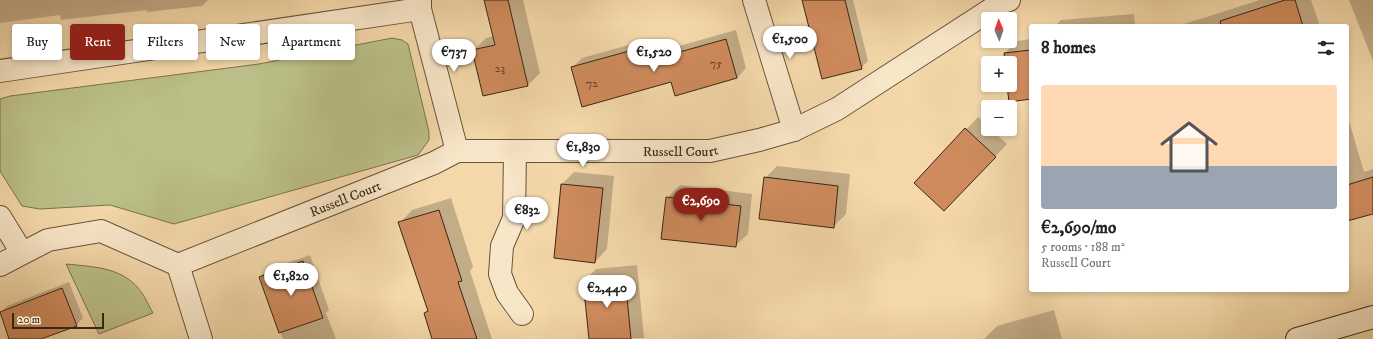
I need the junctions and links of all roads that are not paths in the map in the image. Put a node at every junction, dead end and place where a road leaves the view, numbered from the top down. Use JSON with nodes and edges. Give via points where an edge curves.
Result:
{"nodes":[{"id":1,"x":754,"y":0,"type":"edge"},
{"id":2,"x":1003,"y":1,"type":"edge"},
{"id":3,"x":420,"y":5,"type":"edge"},
{"id":4,"x":0,"y":71,"type":"edge"},
{"id":5,"x":794,"y":130,"type":"junction"},
{"id":6,"x":457,"y":151,"type":"junction"},
{"id":7,"x":515,"y":152,"type":"junction"},
{"id":8,"x":0,"y":217,"type":"edge"},
{"id":9,"x":22,"y":253,"type":"junction"},
{"id":10,"x":0,"y":265,"type":"edge"},
{"id":11,"x":178,"y":265,"type":"junction"},
{"id":12,"x":522,"y":314,"type":"dead end"},
{"id":13,"x":1373,"y":318,"type":"edge"},
{"id":14,"x":201,"y":339,"type":"edge"},
{"id":15,"x":1297,"y":339,"type":"edge"}],
"edges":[{"from":1,"to":5,"type":"street"},
{"from":2,"to":5,"type":"street","name":"Russell Court","via":[[837,109]]},
{"from":3,"to":4,"type":"street"},
{"from":3,"to":6,"type":"street"},
{"from":5,"to":7,"type":"street","name":"Russell Court","via":[[710,150]]},
{"from":6,"to":7,"type":"street","name":"Russell Court"},
{"from":6,"to":11,"type":"street","name":"Russell Court","via":[[434,163]]},
{"from":7,"to":12,"type":"street","via":[[514,218],[502,246],[500,274],[507,293]]},
{"from":8,"to":9,"type":"street"},
{"from":9,"to":10,"type":"street"},
{"from":9,"to":11,"type":"street","via":[[48,240],[101,231]]},
{"from":11,"to":14,"type":"street"},
{"from":13,"to":15,"type":"street"}]}
